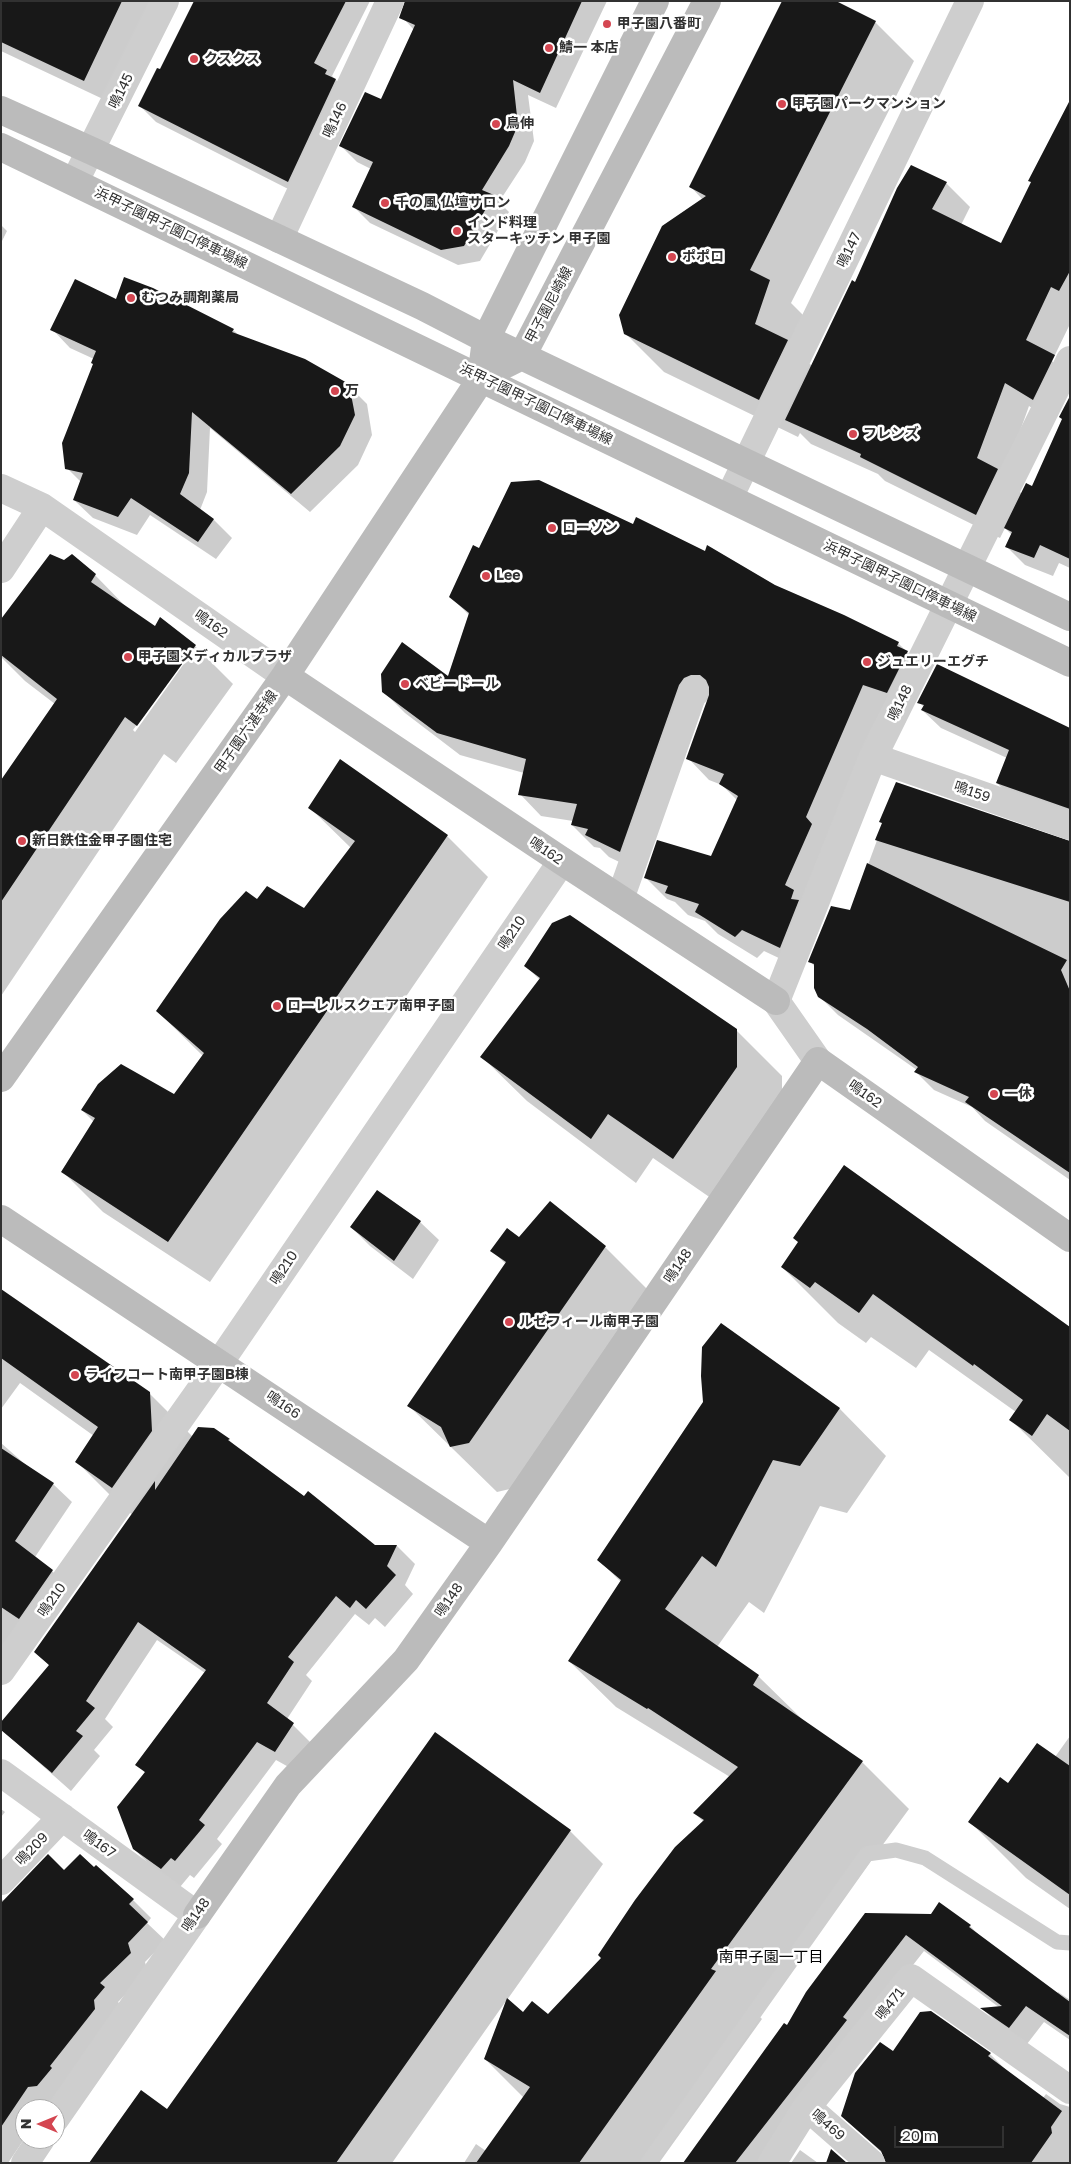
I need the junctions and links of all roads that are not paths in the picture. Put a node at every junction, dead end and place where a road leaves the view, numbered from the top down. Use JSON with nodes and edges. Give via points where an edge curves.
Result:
{"nodes":[{"id":1,"x":165,"y":1,"type":"edge"},
{"id":2,"x":390,"y":1,"type":"edge"},
{"id":3,"x":655,"y":1,"type":"edge"},
{"id":4,"x":707,"y":1,"type":"edge"},
{"id":5,"x":970,"y":1,"type":"edge"},
{"id":6,"x":1,"y":110,"type":"edge"},
{"id":7,"x":1,"y":147,"type":"edge"},
{"id":8,"x":92,"y":151,"type":"junction"},
{"id":9,"x":75,"y":181,"type":"junction"},
{"id":10,"x":279,"y":239,"type":"junction"},
{"id":11,"x":486,"y":339,"type":"junction"},
{"id":12,"x":522,"y":356,"type":"junction"},
{"id":13,"x":1070,"y":360,"type":"edge"},
{"id":14,"x":481,"y":378,"type":"junction"},
{"id":15,"x":746,"y":462,"type":"junction"},
{"id":16,"x":1,"y":488,"type":"edge"},
{"id":17,"x":729,"y":498,"type":"junction"},
{"id":18,"x":42,"y":508,"type":"junction"},
{"id":19,"x":1,"y":568,"type":"edge"},
{"id":20,"x":966,"y":568,"type":"junction"},
{"id":21,"x":948,"y":605,"type":"junction"},
{"id":22,"x":1070,"y":617,"type":"edge"},
{"id":23,"x":1070,"y":663,"type":"edge"},
{"id":24,"x":284,"y":676,"type":"junction"},
{"id":25,"x":694,"y":690,"type":"dead end"},
{"id":26,"x":873,"y":757,"type":"junction"},
{"id":27,"x":1070,"y":826,"type":"edge"},
{"id":28,"x":562,"y":861,"type":"junction"},
{"id":29,"x":620,"y":900,"type":"junction"},
{"id":30,"x":776,"y":1001,"type":"junction"},
{"id":31,"x":818,"y":1061,"type":"junction"},
{"id":32,"x":1,"y":1078,"type":"edge"},
{"id":33,"x":1,"y":1219,"type":"edge"},
{"id":34,"x":1070,"y":1238,"type":"edge"},
{"id":35,"x":220,"y":1362,"type":"junction"},
{"id":36,"x":489,"y":1543,"type":"junction"},
{"id":37,"x":1,"y":1671,"type":"edge"},
{"id":38,"x":1,"y":1773,"type":"edge"},
{"id":39,"x":62,"y":1817,"type":"junction"},
{"id":40,"x":1,"y":1881,"type":"edge"},
{"id":41,"x":197,"y":1915,"type":"junction"},
{"id":42,"x":1070,"y":1943,"type":"edge"},
{"id":43,"x":1070,"y":2090,"type":"edge"},
{"id":44,"x":65,"y":2105,"type":"edge"},
{"id":45,"x":807,"y":2107,"type":"junction"},
{"id":46,"x":34,"y":2149,"type":"edge"},
{"id":47,"x":25,"y":2163,"type":"edge"},
{"id":48,"x":648,"y":2163,"type":"edge"},
{"id":49,"x":772,"y":2163,"type":"edge"},
{"id":50,"x":871,"y":2163,"type":"edge"}],
"edges":[{"from":1,"to":8,"type":"street","name":"鳴145"},
{"from":2,"to":10,"type":"street","name":"鳴146"},
{"from":3,"to":11,"type":"main road"},
{"from":4,"to":12,"type":"main road","name":"甲子園尼崎線"},
{"from":5,"to":15,"type":"street","name":"鳴147"},
{"from":6,"to":8,"type":"main road"},
{"from":7,"to":9,"type":"main road","name":"浜甲子園甲子園口停車場線"},
{"from":8,"to":9,"type":"street","name":"鳴145"},
{"from":8,"to":10,"type":"main road"},
{"from":9,"to":14,"type":"main road","name":"浜甲子園甲子園口停車場線"},
{"from":10,"to":11,"type":"main road"},
{"from":11,"to":12,"type":"main road"},
{"from":11,"to":14,"type":"main road"},
{"from":12,"to":14,"type":"main road","name":"甲子園尼崎線"},
{"from":12,"to":15,"type":"main road"},
{"from":13,"to":20,"type":"street","name":"鳴148"},
{"from":14,"to":17,"type":"main road","name":"浜甲子園甲子園口停車場線"},
{"from":14,"to":24,"type":"main road","name":"甲子園六湛寺線"},
{"from":15,"to":17,"type":"street","name":"鳴147"},
{"from":15,"to":20,"type":"main road"},
{"from":16,"to":18,"type":"street","name":"鳴162"},
{"from":17,"to":21,"type":"main road","name":"浜甲子園甲子園口停車場線"},
{"from":18,"to":19,"type":"street"},
{"from":18,"to":24,"type":"street","name":"鳴162"},
{"from":20,"to":21,"type":"street","name":"鳴148"},
{"from":20,"to":22,"type":"main road"},
{"from":21,"to":23,"type":"main road","name":"浜甲子園甲子園口停車場線"},
{"from":21,"to":26,"type":"street","name":"鳴148"},
{"from":24,"to":28,"type":"main road","name":"鳴162"},
{"from":24,"to":32,"type":"main road","name":"甲子園六湛寺線"},
{"from":25,"to":29,"type":"street"},
{"from":26,"to":27,"type":"street","name":"鳴159"},
{"from":26,"to":30,"type":"street","name":"鳴148"},
{"from":28,"to":29,"type":"main road","name":"鳴162"},
{"from":28,"to":35,"type":"street","name":"鳴210"},
{"from":29,"to":30,"type":"main road","name":"鳴162"},
{"from":30,"to":31,"type":"street","name":"鳴162"},
{"from":31,"to":34,"type":"main road","name":"鳴162"},
{"from":31,"to":36,"type":"main road","name":"鳴148"},
{"from":33,"to":35,"type":"main road","name":"鳴166"},
{"from":35,"to":36,"type":"main road","name":"鳴166"},
{"from":35,"to":37,"type":"street","name":"鳴210"},
{"from":36,"to":41,"type":"main road","name":"鳴148","via":[[406,1660],[288,1785]]},
{"from":38,"to":39,"type":"street","name":"鳴167"},
{"from":39,"to":40,"type":"street","name":"鳴209"},
{"from":39,"to":41,"type":"street","name":"鳴167"},
{"from":41,"to":44,"type":"street","name":"鳴148"},
{"from":42,"to":48,"type":"lane","via":[[1057,1942],[925,1858],[896,1850],[867,1854]]},
{"from":43,"to":45,"type":"street","name":"鳴471","via":[[911,1978]]},
{"from":45,"to":49,"type":"street","name":"鳴471"},
{"from":45,"to":50,"type":"street","name":"鳴469"},
{"from":46,"to":47,"type":"street"}]}
